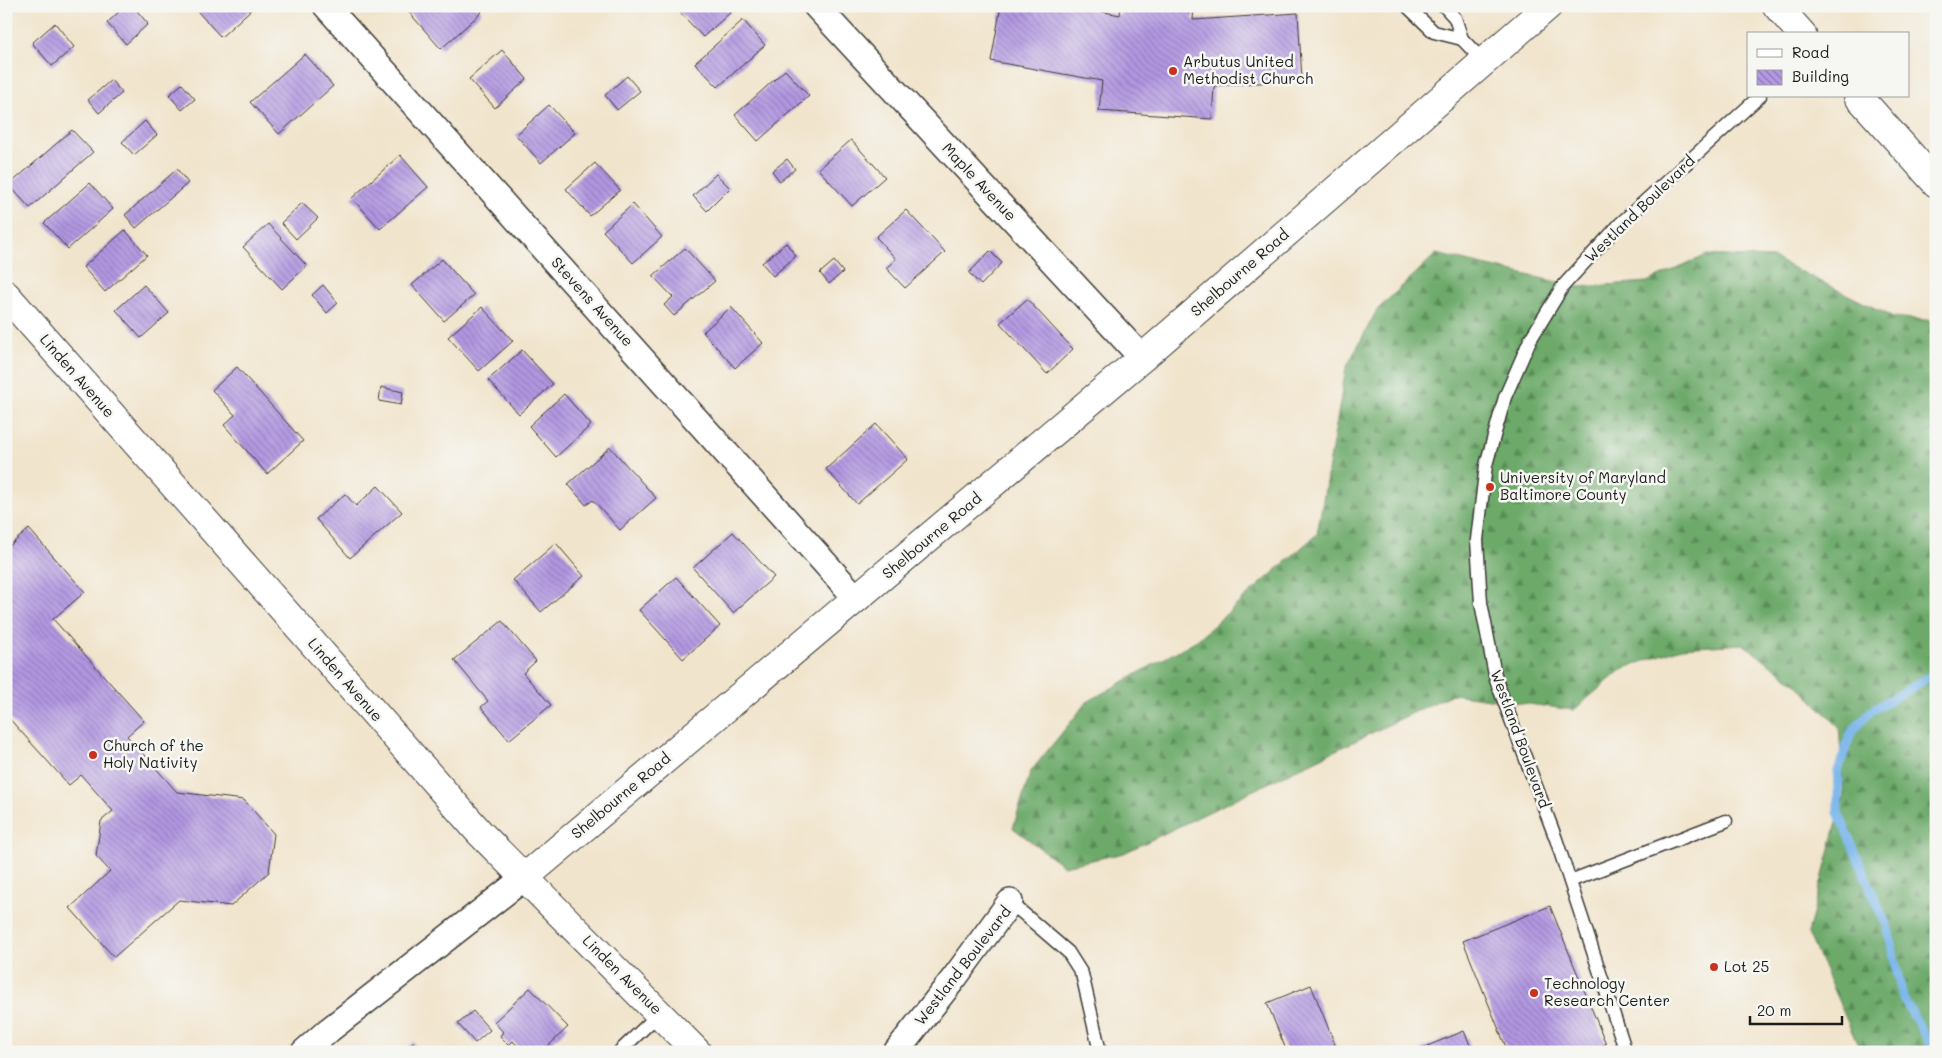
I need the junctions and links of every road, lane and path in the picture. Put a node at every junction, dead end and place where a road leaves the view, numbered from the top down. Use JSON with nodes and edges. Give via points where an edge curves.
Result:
{"nodes":[{"id":1,"x":326,"y":6,"type":"edge"},
{"id":2,"x":816,"y":6,"type":"edge"},
{"id":3,"x":1408,"y":6,"type":"edge"},
{"id":4,"x":1444,"y":6,"type":"edge"},
{"id":5,"x":1548,"y":6,"type":"edge"},
{"id":6,"x":1776,"y":6,"type":"edge"},
{"id":7,"x":1800,"y":32,"type":"edge"},
{"id":8,"x":1462,"y":39,"type":"junction"},
{"id":9,"x":1484,"y":62,"type":"junction"},
{"id":10,"x":1758,"y":98,"type":"edge"},
{"id":11,"x":1860,"y":98,"type":"edge"},
{"id":12,"x":1936,"y":183,"type":"edge"},
{"id":13,"x":6,"y":295,"type":"edge"},
{"id":14,"x":1142,"y":358,"type":"junction"},
{"id":15,"x":857,"y":599,"type":"junction"},
{"id":16,"x":1726,"y":821,"type":"dead end"},
{"id":17,"x":524,"y":878,"type":"junction"},
{"id":18,"x":1570,"y":881,"type":"junction"},
{"id":19,"x":1010,"y":902,"type":"joint"},
{"id":20,"x":660,"y":1013,"type":"junction"},
{"id":21,"x":304,"y":1052,"type":"edge"},
{"id":22,"x":619,"y":1052,"type":"edge"},
{"id":23,"x":697,"y":1052,"type":"edge"},
{"id":24,"x":896,"y":1052,"type":"edge"},
{"id":25,"x":1100,"y":1052,"type":"edge"},
{"id":26,"x":1626,"y":1052,"type":"edge"}],
"edges":[{"from":1,"to":15,"type":"street","name":"Stevens Avenue"},
{"from":2,"to":14,"type":"street","name":"Maple Avenue"},
{"from":3,"to":8,"type":"lane","via":[[1434,32]]},
{"from":4,"to":8,"type":"lane","via":[[1455,18]]},
{"from":5,"to":9,"type":"street","name":"Shelbourne Road"},
{"from":6,"to":7,"type":"street"},
{"from":8,"to":9,"type":"lane"},
{"from":9,"to":14,"type":"street","name":"Shelbourne Road"},
{"from":10,"to":18,"type":"lane","name":"Westland Boulevard","via":[[1620,224],[1563,286],[1530,340],[1509,389],[1486,465],[1478,540],[1481,603],[1496,680]]},
{"from":11,"to":12,"type":"street"},
{"from":13,"to":17,"type":"street","name":"Linden Avenue","via":[[480,834]]},
{"from":14,"to":15,"type":"street","name":"Shelbourne Road"},
{"from":15,"to":17,"type":"street","name":"Shelbourne Road"},
{"from":16,"to":18,"type":"lane"},
{"from":17,"to":20,"type":"street","name":"Linden Avenue"},
{"from":17,"to":21,"type":"street","name":"Shelbourne Road"},
{"from":18,"to":26,"type":"lane","name":"Westland Boulevard"},
{"from":19,"to":24,"type":"street","name":"Westland Boulevard"},
{"from":19,"to":25,"type":"lane","name":"Westland Boulevard","via":[[1068,952],[1082,974]]},
{"from":20,"to":22,"type":"lane"},
{"from":20,"to":23,"type":"street","name":"Linden Avenue"}]}
